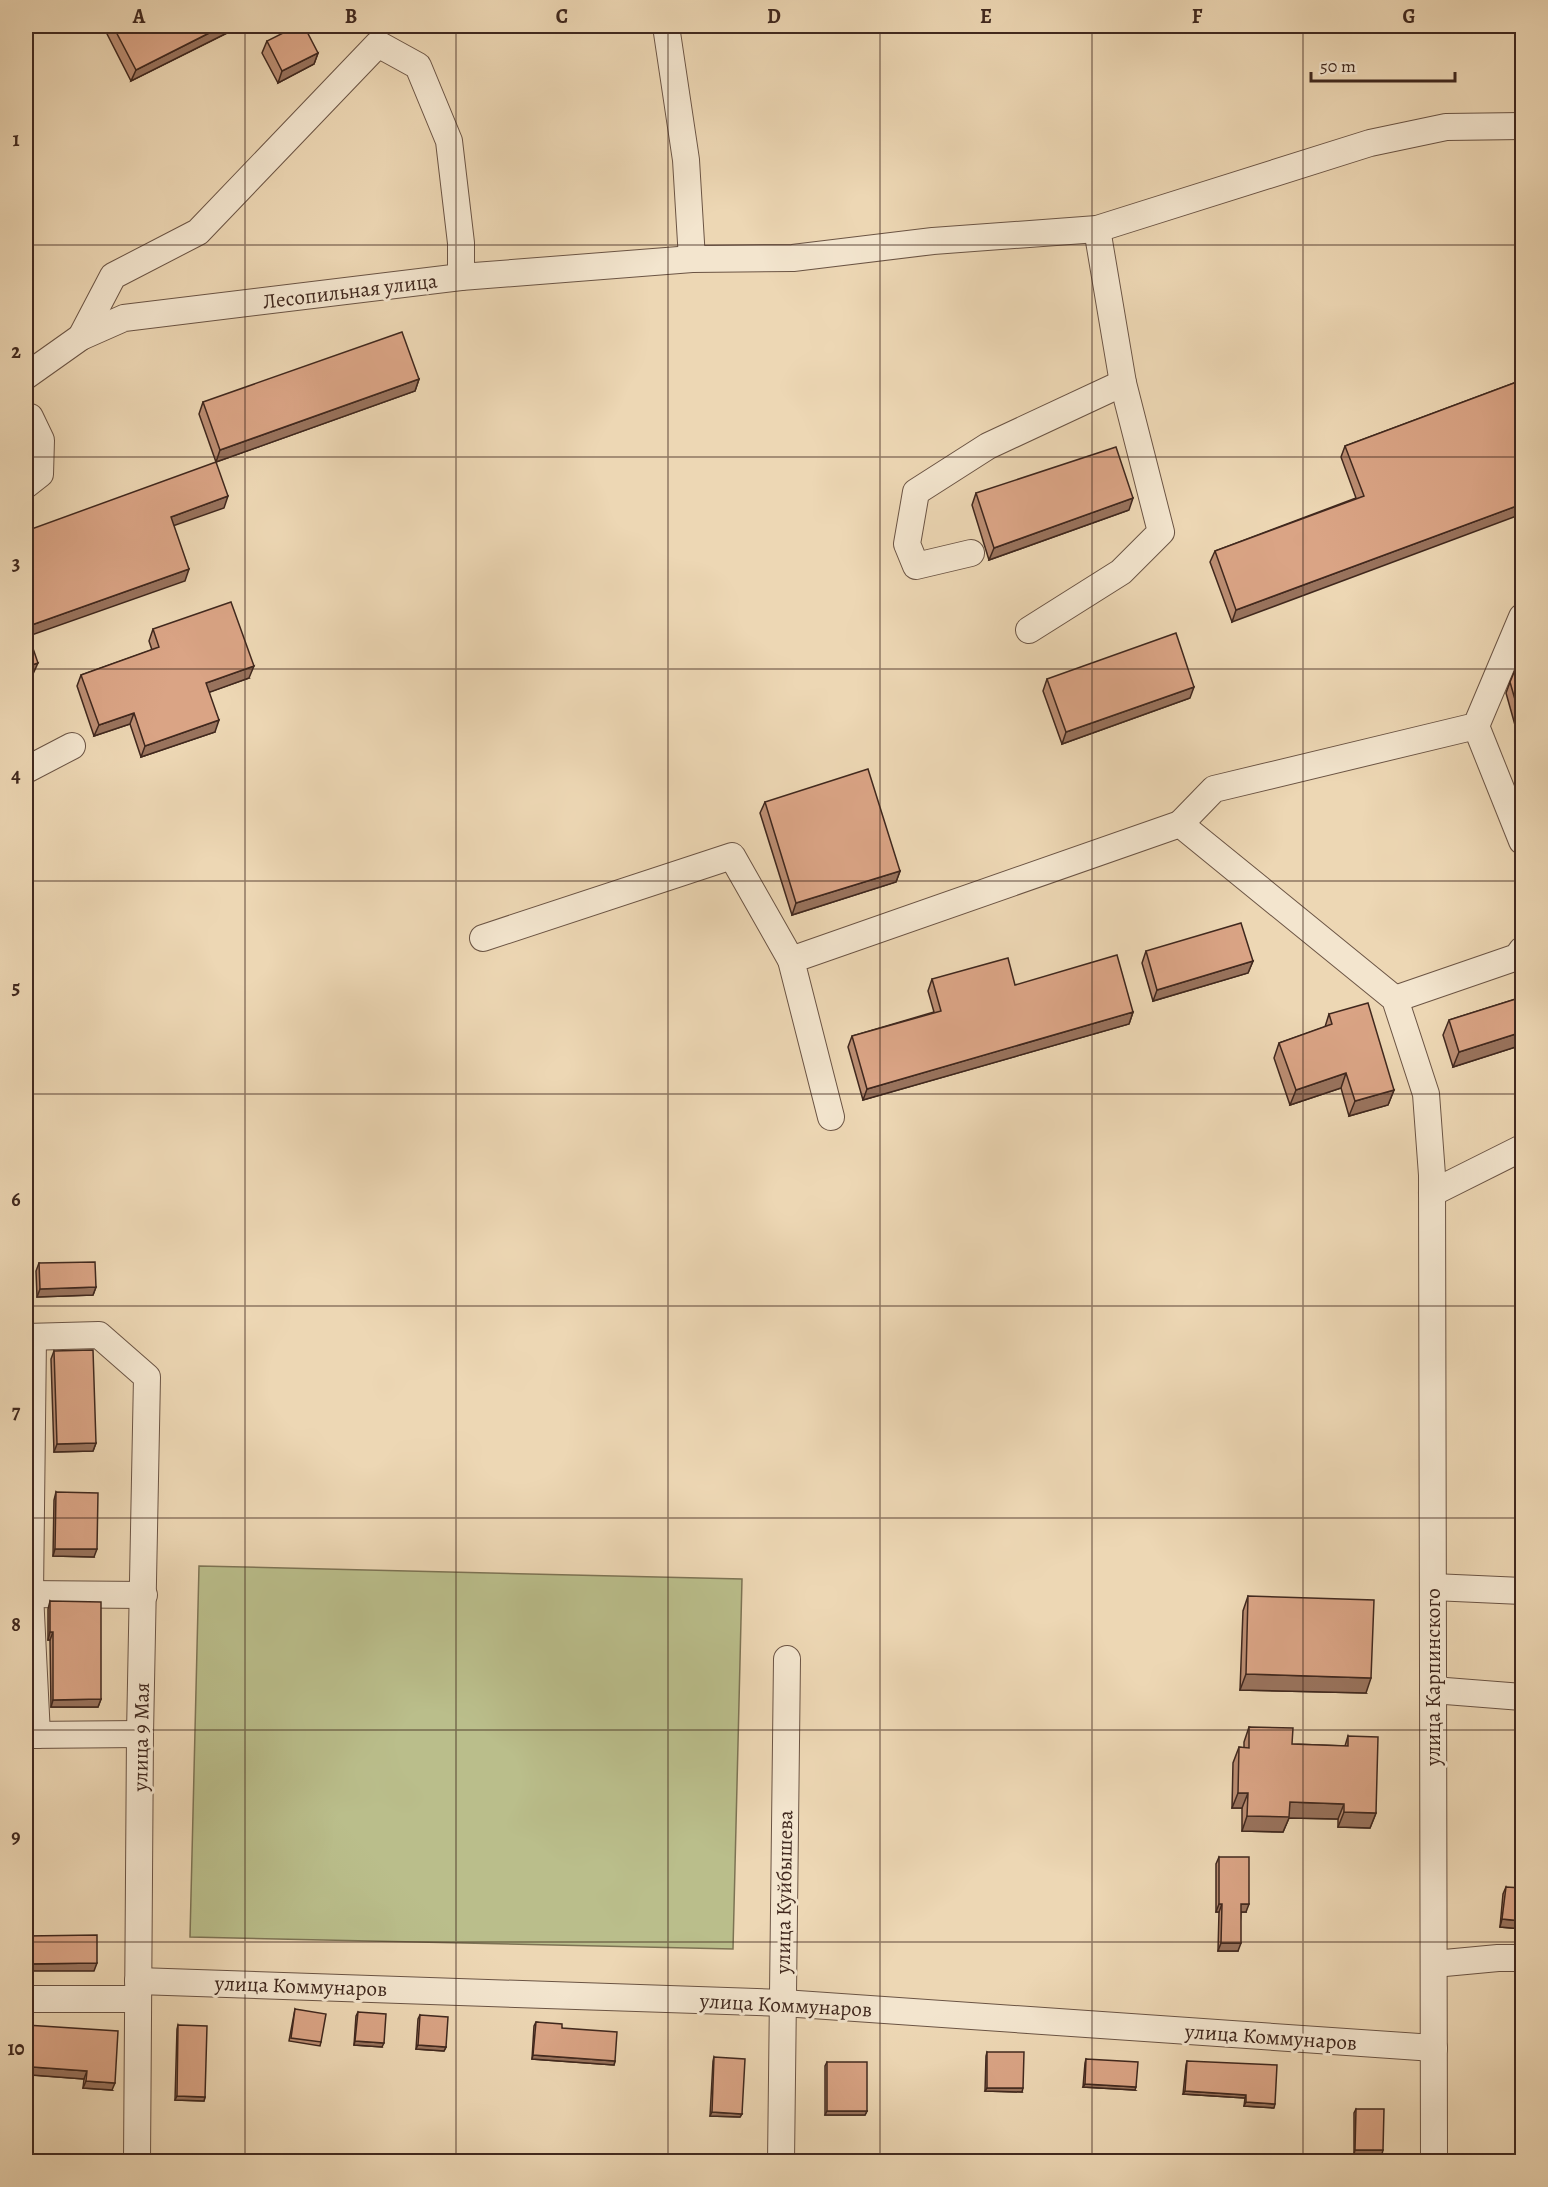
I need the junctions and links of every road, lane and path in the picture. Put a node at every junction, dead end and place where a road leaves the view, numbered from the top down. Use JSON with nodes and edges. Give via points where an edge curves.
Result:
{"nodes":[{"id":1,"x":666,"y":26,"type":"edge"},
{"id":2,"x":1522,"y":126,"type":"edge"},
{"id":3,"x":1097,"y":229,"type":"junction"},
{"id":4,"x":692,"y":259,"type":"junction"},
{"id":5,"x":461,"y":277,"type":"junction"},
{"id":6,"x":81,"y":337,"type":"junction"},
{"id":7,"x":26,"y":376,"type":"edge"},
{"id":8,"x":1123,"y":383,"type":"junction"},
{"id":9,"x":30,"y":417,"type":"dead end"},
{"id":10,"x":26,"y":485,"type":"edge"},
{"id":11,"x":971,"y":553,"type":"dead end"},
{"id":12,"x":1522,"y":617,"type":"edge"},
{"id":13,"x":1029,"y":630,"type":"dead end"},
{"id":14,"x":1476,"y":726,"type":"junction"},
{"id":15,"x":72,"y":746,"type":"dead end"},
{"id":16,"x":26,"y":770,"type":"edge"},
{"id":17,"x":1180,"y":824,"type":"junction"},
{"id":18,"x":1522,"y":841,"type":"edge"},
{"id":19,"x":483,"y":938,"type":"dead end"},
{"id":20,"x":1522,"y":950,"type":"edge"},
{"id":21,"x":792,"y":960,"type":"junction"},
{"id":22,"x":1395,"y":999,"type":"junction"},
{"id":23,"x":831,"y":1117,"type":"dead end"},
{"id":24,"x":1522,"y":1148,"type":"edge"},
{"id":25,"x":1432,"y":1193,"type":"junction"},
{"id":26,"x":29,"y":1337,"type":"edge"},
{"id":27,"x":1433,"y":1587,"type":"junction"},
{"id":28,"x":1522,"y":1591,"type":"edge"},
{"id":29,"x":28,"y":1594,"type":"edge"},
{"id":30,"x":144,"y":1595,"type":"junction"},
{"id":31,"x":787,"y":1659,"type":"dead end"},
{"id":32,"x":1433,"y":1690,"type":"junction"},
{"id":33,"x":1522,"y":1696,"type":"edge"},
{"id":34,"x":140,"y":1734,"type":"junction"},
{"id":35,"x":31,"y":1735,"type":"edge"},
{"id":36,"x":1522,"y":1959,"type":"edge"},
{"id":37,"x":1434,"y":1964,"type":"junction"},
{"id":38,"x":138,"y":1990,"type":"junction"},
{"id":39,"x":26,"y":1999,"type":"edge"},
{"id":40,"x":783,"y":2003,"type":"junction"},
{"id":41,"x":1434,"y":2048,"type":"junction"},
{"id":42,"x":137,"y":2162,"type":"edge"},
{"id":43,"x":781,"y":2162,"type":"edge"},
{"id":44,"x":1434,"y":2162,"type":"edge"}],
"edges":[{"from":1,"to":4,"type":"street","via":[[686,160]]},
{"from":2,"to":3,"type":"street","name":"Лесопильная улица","via":[[1446,127],[1370,143]]},
{"from":3,"to":4,"type":"street","name":"Лесопильная улица","via":[[793,258]]},
{"from":3,"to":8,"type":"street"},
{"from":4,"to":5,"type":"street","name":"Лесопильная улица"},
{"from":5,"to":6,"type":"street","name":"Лесопильная улица","via":[[124,318]]},
{"from":5,"to":6,"type":"street","via":[[449,141],[418,66],[378,44],[198,232],[113,276]]},
{"from":6,"to":7,"type":"street","name":"Лесопильная улица"},
{"from":8,"to":11,"type":"street","via":[[988,446],[916,492],[907,544],[916,566]]},
{"from":8,"to":13,"type":"street","via":[[1161,532],[1121,572]]},
{"from":9,"to":10,"type":"street","via":[[41,440],[40,474]]},
{"from":12,"to":14,"type":"street"},
{"from":14,"to":17,"type":"street","via":[[1214,789]]},
{"from":14,"to":18,"type":"street"},
{"from":15,"to":16,"type":"street"},
{"from":17,"to":21,"type":"street"},
{"from":17,"to":22,"type":"street"},
{"from":19,"to":21,"type":"street","via":[[732,856]]},
{"from":20,"to":22,"type":"street","via":[[1517,957]]},
{"from":21,"to":23,"type":"street"},
{"from":22,"to":25,"type":"street","name":"улица Карпинского","via":[[1426,1094]]},
{"from":24,"to":25,"type":"street"},
{"from":25,"to":27,"type":"street","name":"улица Карпинского"},
{"from":26,"to":29,"type":"street"},
{"from":26,"to":30,"type":"street","name":"улица 9 Мая","via":[[99,1335],[147,1377]]},
{"from":27,"to":28,"type":"street"},
{"from":27,"to":32,"type":"street","name":"улица Карпинского"},
{"from":29,"to":30,"type":"street"},
{"from":29,"to":35,"type":"street"},
{"from":30,"to":34,"type":"street","name":"улица 9 Мая"},
{"from":31,"to":40,"type":"street","name":"улица Куйбышева"},
{"from":32,"to":33,"type":"street"},
{"from":32,"to":37,"type":"street","name":"улица Карпинского"},
{"from":34,"to":35,"type":"street"},
{"from":34,"to":38,"type":"street","name":"улица 9 Мая"},
{"from":36,"to":37,"type":"street"},
{"from":37,"to":41,"type":"street","name":"улица Карпинского"},
{"from":38,"to":39,"type":"street","name":"улица Коммунаров"},
{"from":38,"to":40,"type":"street","name":"улица Коммунаров"},
{"from":38,"to":42,"type":"street","name":"улица 9 Мая"},
{"from":40,"to":41,"type":"street","name":"улица Коммунаров"},
{"from":40,"to":43,"type":"street","name":"улица Куйбышева"},
{"from":41,"to":44,"type":"street","name":"улица Карпинского"}]}
